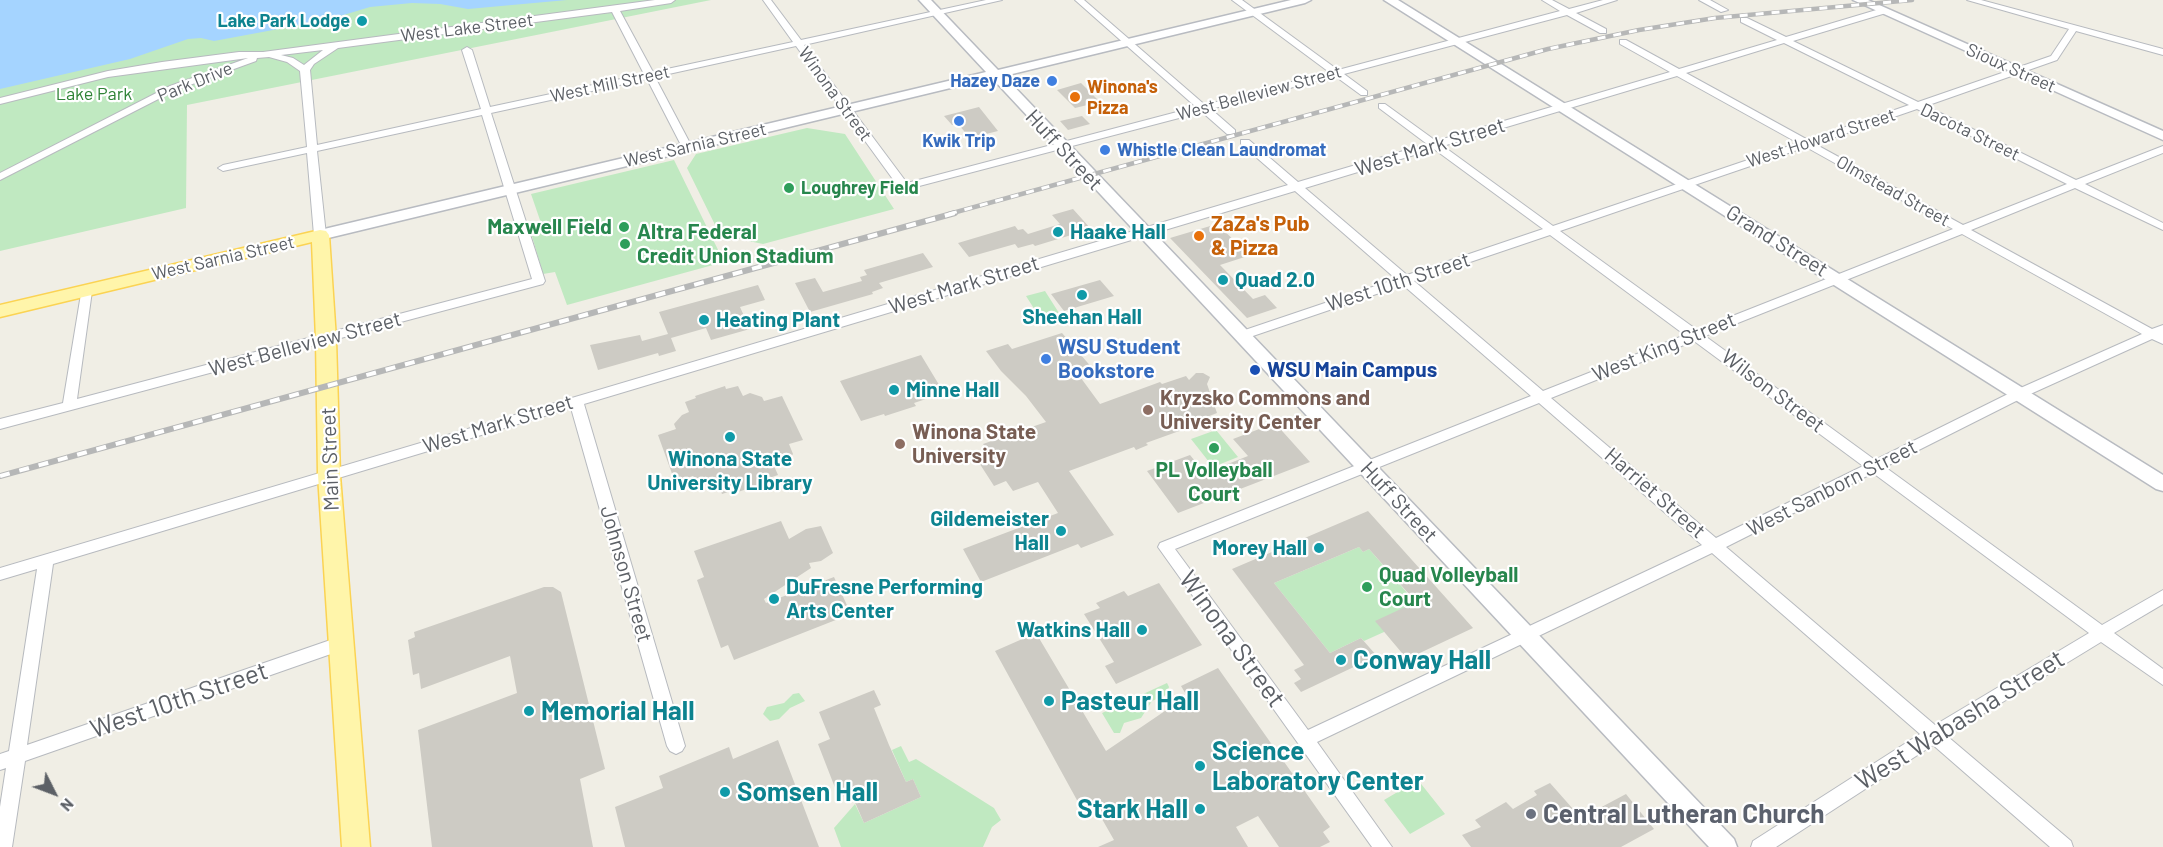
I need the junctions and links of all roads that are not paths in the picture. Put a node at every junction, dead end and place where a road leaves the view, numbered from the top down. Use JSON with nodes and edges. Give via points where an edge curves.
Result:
{"nodes":[{"id":1,"x":671,"y":0,"type":"edge"},
{"id":2,"x":767,"y":0,"type":"edge"},
{"id":3,"x":925,"y":0,"type":"edge"},
{"id":4,"x":998,"y":0,"type":"edge"},
{"id":5,"x":1079,"y":0,"type":"edge"},
{"id":6,"x":1236,"y":0,"type":"edge"},
{"id":7,"x":1305,"y":0,"type":"edge"},
{"id":8,"x":1390,"y":0,"type":"edge"},
{"id":9,"x":1546,"y":0,"type":"edge"},
{"id":10,"x":1613,"y":0,"type":"edge"},
{"id":11,"x":1704,"y":0,"type":"edge"},
{"id":12,"x":1862,"y":0,"type":"edge"},
{"id":13,"x":1971,"y":0,"type":"edge"},
{"id":14,"x":615,"y":9,"type":"junction"},
{"id":15,"x":1724,"y":10,"type":"dead end"},
{"id":16,"x":1883,"y":11,"type":"junction"},
{"id":17,"x":1253,"y":12,"type":"junction"},
{"id":18,"x":1568,"y":12,"type":"junction"},
{"id":19,"x":938,"y":13,"type":"junction"},
{"id":20,"x":1744,"y":20,"type":"dead end"},
{"id":21,"x":2074,"y":28,"type":"junction"},
{"id":22,"x":1603,"y":31,"type":"dead end"},
{"id":23,"x":1785,"y":40,"type":"junction"},
{"id":24,"x":1456,"y":41,"type":"junction"},
{"id":25,"x":1127,"y":42,"type":"junction"},
{"id":26,"x":1623,"y":42,"type":"dead end"},
{"id":27,"x":798,"y":44,"type":"junction"},
{"id":28,"x":339,"y":45,"type":"junction"},
{"id":29,"x":467,"y":50,"type":"dead end"},
{"id":30,"x":2163,"y":52,"type":"edge"},
{"id":31,"x":263,"y":55,"type":"junction"},
{"id":32,"x":305,"y":70,"type":"junction"},
{"id":33,"x":2018,"y":71,"type":"junction"},
{"id":34,"x":1680,"y":72,"type":"junction"},
{"id":35,"x":1335,"y":73,"type":"junction"},
{"id":36,"x":992,"y":74,"type":"junction"},
{"id":37,"x":650,"y":76,"type":"junction"},
{"id":38,"x":1364,"y":93,"type":"dead end"},
{"id":39,"x":0,"y":101,"type":"edge"},
{"id":40,"x":1382,"y":106,"type":"dead end"},
{"id":41,"x":1561,"y":107,"type":"junction"},
{"id":42,"x":1917,"y":107,"type":"junction"},
{"id":43,"x":1205,"y":108,"type":"junction"},
{"id":44,"x":845,"y":109,"type":"junction"},
{"id":45,"x":488,"y":110,"type":"junction"},
{"id":46,"x":1231,"y":132,"type":"dead end"},
{"id":47,"x":2163,"y":136,"type":"edge"},
{"id":48,"x":1245,"y":142,"type":"dead end"},
{"id":49,"x":1806,"y":142,"type":"junction"},
{"id":50,"x":1436,"y":145,"type":"junction"},
{"id":51,"x":687,"y":147,"type":"junction"},
{"id":52,"x":1061,"y":147,"type":"junction"},
{"id":53,"x":312,"y":148,"type":"junction"},
{"id":54,"x":2163,"y":148,"type":"edge"},
{"id":55,"x":223,"y":168,"type":"dead end"},
{"id":56,"x":0,"y":177,"type":"edge"},
{"id":57,"x":1685,"y":183,"type":"junction"},
{"id":58,"x":2075,"y":184,"type":"junction"},
{"id":59,"x":1297,"y":186,"type":"junction"},
{"id":60,"x":904,"y":187,"type":"joint"},
{"id":61,"x":512,"y":189,"type":"junction"},
{"id":62,"x":2163,"y":227,"type":"edge"},
{"id":63,"x":1961,"y":229,"type":"junction"},
{"id":64,"x":1554,"y":230,"type":"junction"},
{"id":65,"x":1143,"y":232,"type":"junction"},
{"id":66,"x":320,"y":235,"type":"junction"},
{"id":67,"x":1837,"y":278,"type":"junction"},
{"id":68,"x":1403,"y":280,"type":"junction"},
{"id":69,"x":86,"y":291,"type":"junction"},
{"id":70,"x":0,"y":311,"type":"edge"},
{"id":71,"x":1695,"y":334,"type":"junction"},
{"id":72,"x":2160,"y":334,"type":"edge"},
{"id":73,"x":1243,"y":335,"type":"junction"},
{"id":74,"x":326,"y":339,"type":"junction"},
{"id":75,"x":2021,"y":393,"type":"junction"},
{"id":76,"x":1540,"y":395,"type":"junction"},
{"id":77,"x":576,"y":401,"type":"junction"},
{"id":78,"x":69,"y":406,"type":"junction"},
{"id":79,"x":0,"y":424,"type":"edge"},
{"id":80,"x":1874,"y":466,"type":"junction"},
{"id":81,"x":1366,"y":467,"type":"junction"},
{"id":82,"x":329,"y":475,"type":"junction"},
{"id":83,"x":2163,"y":484,"type":"edge"},
{"id":84,"x":1716,"y":545,"type":"junction"},
{"id":85,"x":1165,"y":547,"type":"joint"},
{"id":86,"x":46,"y":561,"type":"junction"},
{"id":87,"x":0,"y":574,"type":"edge"},
{"id":88,"x":2163,"y":596,"type":"edge"},
{"id":89,"x":2100,"y":632,"type":"junction"},
{"id":90,"x":1524,"y":635,"type":"junction"},
{"id":91,"x":342,"y":643,"type":"junction"},
{"id":92,"x":2163,"y":678,"type":"edge"},
{"id":93,"x":1935,"y":734,"type":"junction"},
{"id":94,"x":1305,"y":739,"type":"junction"},
{"id":95,"x":676,"y":746,"type":"dead end"},
{"id":96,"x":8,"y":759,"type":"edge"},
{"id":97,"x":3,"y":847,"type":"edge"},
{"id":98,"x":356,"y":847,"type":"edge"},
{"id":99,"x":1383,"y":847,"type":"edge"},
{"id":100,"x":1725,"y":847,"type":"edge"},
{"id":101,"x":1760,"y":847,"type":"edge"},
{"id":102,"x":2064,"y":847,"type":"edge"}],
"edges":[{"from":1,"to":14,"type":"street","name":"West Lake Street"},
{"from":2,"to":27,"type":"street","name":"Winona Street"},
{"from":3,"to":19,"type":"street","name":"Huff Street"},
{"from":4,"to":19,"type":"street","name":"West Mill Street"},
{"from":5,"to":25,"type":"street"},
{"from":6,"to":17,"type":"street"},
{"from":7,"to":17,"type":"street","name":"West Sarnia Street"},
{"from":8,"to":24,"type":"street","name":"Grand Street"},
{"from":9,"to":18,"type":"street"},
{"from":10,"to":18,"type":"street","name":"West Belleview Street"},
{"from":11,"to":15,"type":"street"},
{"from":12,"to":16,"type":"street","name":"Sioux Street"},
{"from":13,"to":21,"type":"street"},
{"from":14,"to":28,"type":"street","name":"West Lake Street"},
{"from":14,"to":37,"type":"street"},
{"from":16,"to":23,"type":"street","name":"West Mark Street"},
{"from":16,"to":33,"type":"street","name":"Sioux Street"},
{"from":17,"to":25,"type":"street","name":"West Sarnia Street"},
{"from":17,"to":35,"type":"street"},
{"from":18,"to":22,"type":"street"},
{"from":18,"to":24,"type":"street","name":"West Belleview Street"},
{"from":19,"to":27,"type":"street","name":"West Mill Street"},
{"from":19,"to":36,"type":"street","name":"Huff Street"},
{"from":20,"to":23,"type":"street","name":"Dacota Street"},
{"from":21,"to":30,"type":"street"},
{"from":21,"to":33,"type":"street","name":"West Howard Street","via":[[2054,58]]},
{"from":23,"to":34,"type":"street","name":"West Mark Street"},
{"from":23,"to":42,"type":"street","name":"Dacota Street"},
{"from":24,"to":35,"type":"street","name":"West Belleview Street"},
{"from":24,"to":41,"type":"street","name":"Grand Street"},
{"from":25,"to":36,"type":"street","name":"West Sarnia Street"},
{"from":25,"to":43,"type":"street"},
{"from":26,"to":34,"type":"street","name":"Olmstead Street"},
{"from":27,"to":37,"type":"street","name":"West Mill Street"},
{"from":27,"to":44,"type":"street","name":"Winona Street"},
{"from":28,"to":31,"type":"street","name":"West Lake Street"},
{"from":28,"to":32,"type":"street"},
{"from":29,"to":45,"type":"street"},
{"from":31,"to":32,"type":"street","via":[[290,60]]},
{"from":31,"to":39,"type":"street","via":[[108,74]]},
{"from":31,"to":56,"type":"street","name":"Park Drive","via":[[174,88]]},
{"from":32,"to":53,"type":"street","name":"Main Street"},
{"from":33,"to":42,"type":"street","name":"West Howard Street"},
{"from":33,"to":47,"type":"street","name":"Sioux Street"},
{"from":34,"to":41,"type":"street","name":"West Mark Street"},
{"from":34,"to":49,"type":"street","name":"Olmstead Street"},
{"from":35,"to":38,"type":"street"},
{"from":35,"to":43,"type":"street","name":"West Belleview Street"},
{"from":36,"to":44,"type":"street","name":"West Sarnia Street"},
{"from":36,"to":52,"type":"street","name":"Huff Street"},
{"from":37,"to":45,"type":"street","name":"West Mill Street"},
{"from":37,"to":51,"type":"street"},
{"from":40,"to":50,"type":"street","name":"Wilson Street"},
{"from":41,"to":50,"type":"street","name":"West Mark Street"},
{"from":41,"to":57,"type":"street","name":"Grand Street"},
{"from":42,"to":49,"type":"street","name":"West Howard Street"},
{"from":42,"to":58,"type":"street","name":"Dacota Street"},
{"from":43,"to":46,"type":"street"},
{"from":43,"to":52,"type":"street","name":"West Belleview Street"},
{"from":44,"to":51,"type":"street","name":"West Sarnia Street"},
{"from":44,"to":60,"type":"street","name":"Winona Street"},
{"from":45,"to":53,"type":"street","name":"West Mill Street"},
{"from":45,"to":61,"type":"street"},
{"from":48,"to":59,"type":"street","name":"Harriet Street"},
{"from":49,"to":57,"type":"street","name":"West Howard Street"},
{"from":49,"to":63,"type":"street","name":"Olmstead Street"},
{"from":50,"to":59,"type":"street","name":"West Mark Street"},
{"from":50,"to":64,"type":"street","name":"Wilson Street"},
{"from":51,"to":61,"type":"street","name":"West Sarnia Street"},
{"from":52,"to":60,"type":"street","name":"West Belleview Street"},
{"from":52,"to":65,"type":"street","name":"Huff Street"},
{"from":53,"to":55,"type":"street","name":"West Mill Street"},
{"from":53,"to":66,"type":"street","name":"Main Street"},
{"from":54,"to":58,"type":"street","name":"West King Street"},
{"from":57,"to":64,"type":"street","name":"West Howard Street"},
{"from":57,"to":67,"type":"street","name":"Grand Street"},
{"from":58,"to":62,"type":"street","name":"Dacota Street"},
{"from":58,"to":63,"type":"street","name":"West King Street"},
{"from":59,"to":65,"type":"street","name":"West Mark Street"},
{"from":59,"to":68,"type":"street","name":"Harriet Street"},
{"from":61,"to":66,"type":"street","name":"West Sarnia Street"},
{"from":61,"to":74,"type":"street","name":"West Belleview Street","via":[[540,281]]},
{"from":63,"to":67,"type":"street","name":"West King Street"},
{"from":63,"to":72,"type":"street","name":"Olmstead Street"},
{"from":64,"to":68,"type":"street","name":"West 10th Street"},
{"from":64,"to":71,"type":"street","name":"Wilson Street"},
{"from":65,"to":73,"type":"street","name":"Huff Street"},
{"from":65,"to":77,"type":"street","name":"West Mark Street"},
{"from":66,"to":69,"type":"main road","name":"West Sarnia Street"},
{"from":66,"to":74,"type":"main road","name":"Main Street"},
{"from":67,"to":71,"type":"street","name":"West King Street"},
{"from":67,"to":75,"type":"street","name":"Grand Street"},
{"from":68,"to":73,"type":"street","name":"West 10th Street"},
{"from":68,"to":76,"type":"street","name":"Harriet Street"},
{"from":69,"to":70,"type":"main road","name":"West Sarnia Street"},
{"from":69,"to":78,"type":"street"},
{"from":71,"to":76,"type":"street","name":"West King Street"},
{"from":71,"to":80,"type":"street","name":"Wilson Street"},
{"from":72,"to":75,"type":"street","name":"West Sanborn Street"},
{"from":73,"to":81,"type":"street","name":"Huff Street"},
{"from":74,"to":78,"type":"street","name":"West Belleview Street"},
{"from":74,"to":82,"type":"main road","name":"Main Street"},
{"from":75,"to":80,"type":"street","name":"West Sanborn Street"},
{"from":75,"to":83,"type":"street","name":"Grand Street"},
{"from":76,"to":81,"type":"street","name":"West King Street"},
{"from":76,"to":84,"type":"street","name":"Harriet Street"},
{"from":77,"to":82,"type":"street","name":"West Mark Street"},
{"from":77,"to":95,"type":"street","name":"Johnson Street"},
{"from":78,"to":79,"type":"street","name":"West Belleview Street"},
{"from":80,"to":84,"type":"street","name":"West Sanborn Street"},
{"from":80,"to":89,"type":"street","name":"Wilson Street"},
{"from":81,"to":85,"type":"street","name":"West King Street"},
{"from":81,"to":90,"type":"street","name":"Huff Street"},
{"from":82,"to":86,"type":"street","name":"West Mark Street"},
{"from":82,"to":91,"type":"main road","name":"Main Street"},
{"from":84,"to":90,"type":"street","name":"West Sanborn Street"},
{"from":84,"to":93,"type":"street","name":"Harriet Street"},
{"from":85,"to":94,"type":"street","name":"Winona Street"},
{"from":86,"to":87,"type":"street","name":"West Mark Street"},
{"from":86,"to":96,"type":"street"},
{"from":88,"to":89,"type":"street","name":"West Wabasha Street"},
{"from":89,"to":92,"type":"street","name":"Wilson Street"},
{"from":89,"to":93,"type":"street","name":"West Wabasha Street"},
{"from":90,"to":94,"type":"street","name":"West Sanborn Street"},
{"from":90,"to":100,"type":"street","name":"Huff Street"},
{"from":91,"to":96,"type":"street","name":"West 10th Street"},
{"from":91,"to":98,"type":"main road","name":"Main Street"},
{"from":93,"to":101,"type":"street","name":"West Wabasha Street"},
{"from":93,"to":102,"type":"street","name":"Harriet Street"},
{"from":94,"to":99,"type":"street","name":"Winona Street"},
{"from":96,"to":97,"type":"street"}]}
